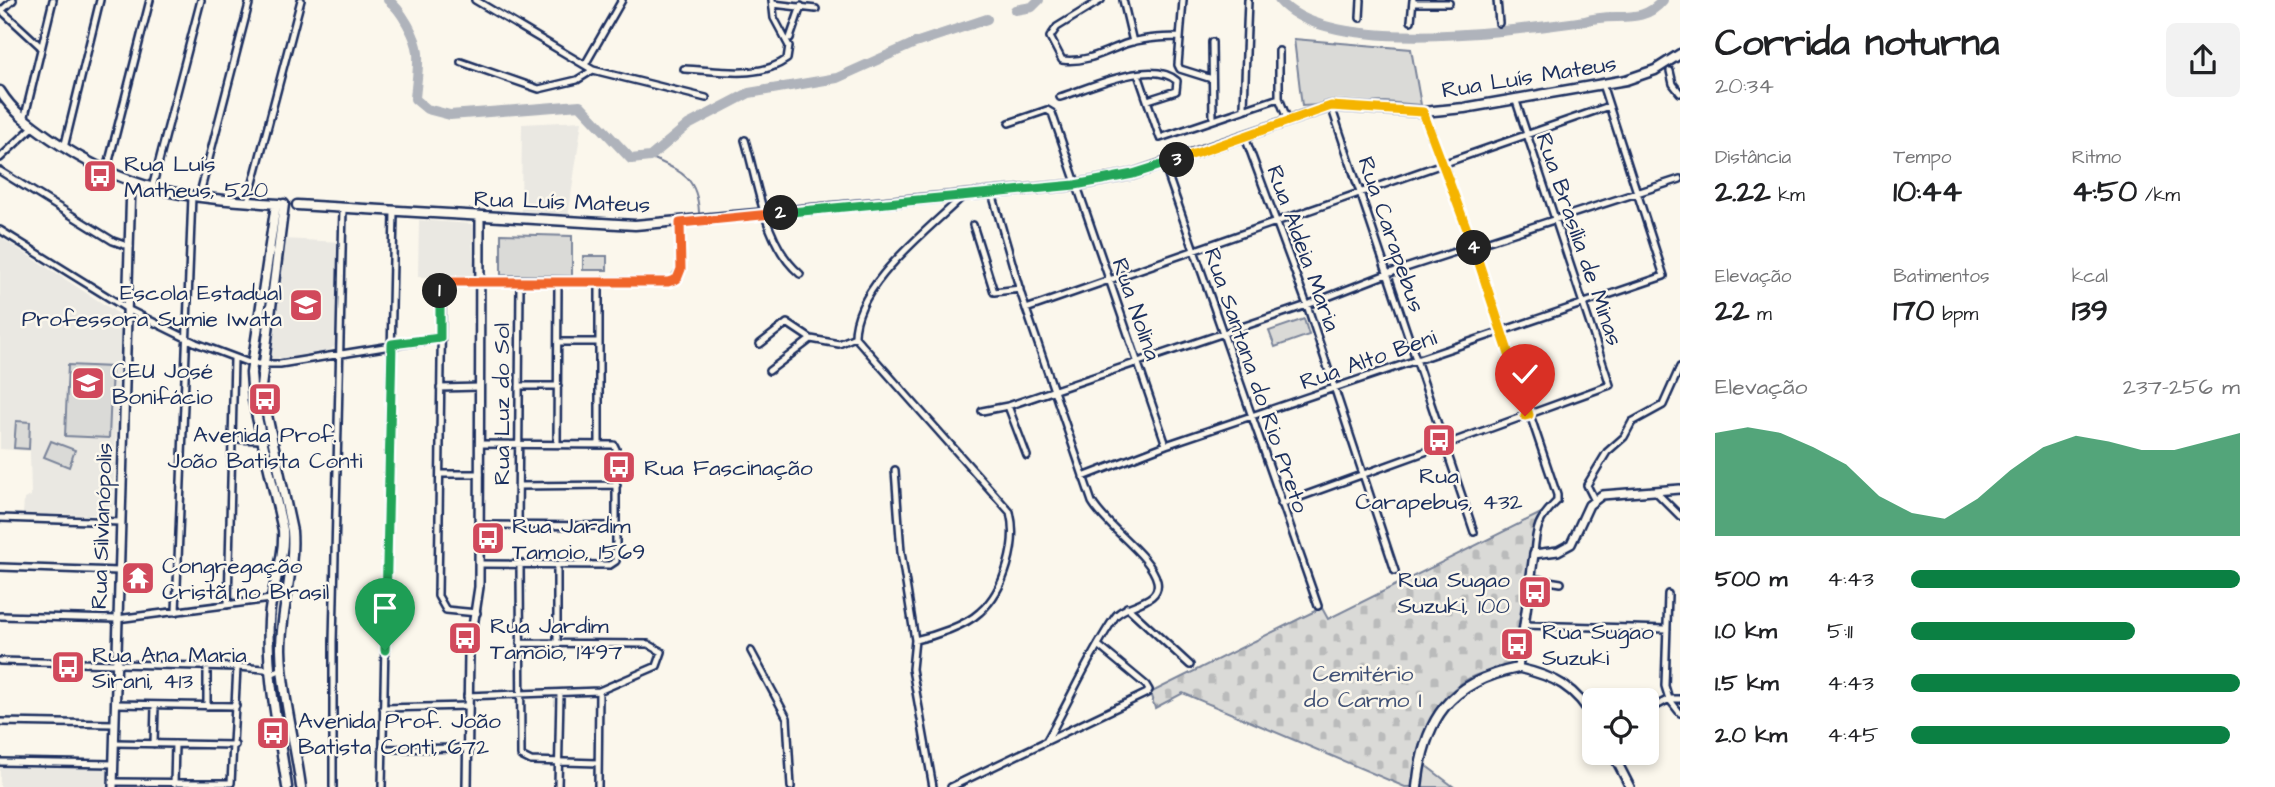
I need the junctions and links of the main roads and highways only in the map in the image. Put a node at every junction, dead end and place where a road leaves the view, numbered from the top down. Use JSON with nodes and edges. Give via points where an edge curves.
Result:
{"nodes":[{"id":1,"x":1680,"y":54,"type":"edge"},
{"id":2,"x":0,"y":91,"type":"edge"},
{"id":3,"x":280,"y":204,"type":"junction"},
{"id":4,"x":271,"y":599,"type":"junction"},
{"id":5,"x":283,"y":607,"type":"junction"},
{"id":6,"x":1518,"y":668,"type":"road end"},
{"id":7,"x":287,"y":787,"type":"edge"},
{"id":8,"x":301,"y":787,"type":"edge"},
{"id":9,"x":1417,"y":787,"type":"edge"}],
"edges":[{"from":1,"to":3,"type":"main road","name":"Rua Luís Mateus","via":[[1655,70],[1602,84],[1423,112],[1331,106],[1164,164],[1075,185],[617,226]]},
{"from":2,"to":3,"type":"main road","name":"Rua Luís Mateus","via":[[33,127],[106,173],[195,197]]},
{"from":3,"to":4,"type":"main road","via":[[252,364],[253,400],[280,509],[284,545]]},
{"from":3,"to":5,"type":"main road","via":[[262,366],[263,403],[292,531],[293,555]]},
{"from":4,"to":5,"type":"main road"},
{"from":4,"to":7,"type":"main road","via":[[268,668]]},
{"from":5,"to":8,"type":"main road","via":[[283,666]]},
{"from":6,"to":9,"type":"main road","via":[[1463,688],[1440,712],[1425,743]]}]}
